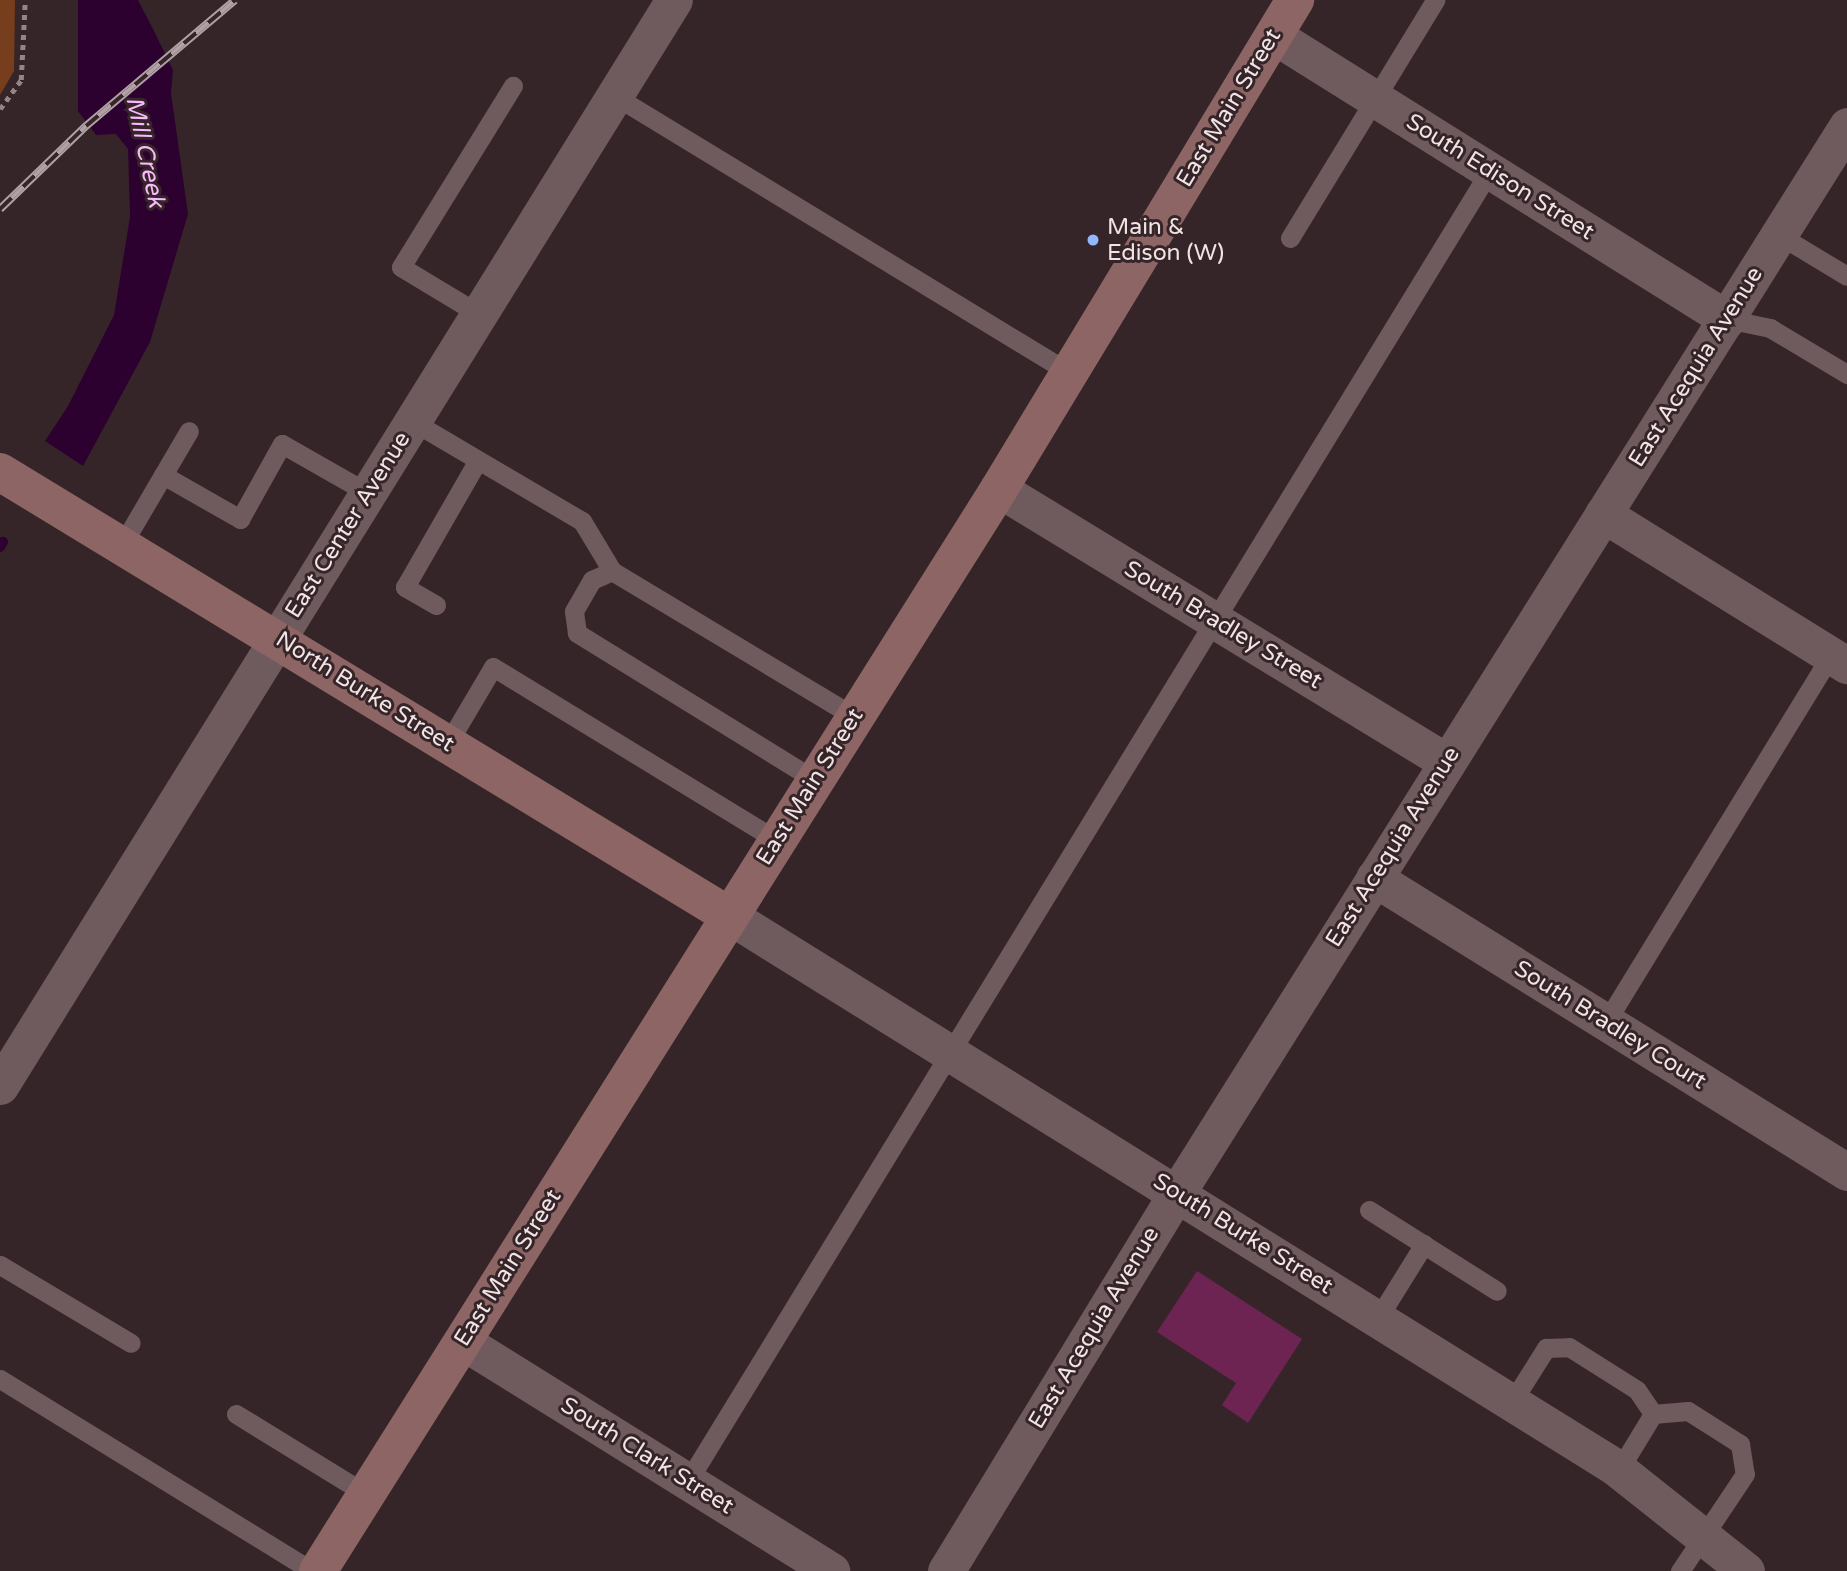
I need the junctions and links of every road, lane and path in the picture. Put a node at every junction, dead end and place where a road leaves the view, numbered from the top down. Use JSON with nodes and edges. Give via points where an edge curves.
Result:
{"nodes":[{"id":1,"x":25,"y":0,"type":"edge"},
{"id":2,"x":674,"y":0,"type":"edge"},
{"id":3,"x":1295,"y":0,"type":"edge"},
{"id":4,"x":1435,"y":0,"type":"edge"},
{"id":5,"x":1273,"y":35,"type":"junction"},
{"id":6,"x":513,"y":86,"type":"dead end"},
{"id":7,"x":615,"y":96,"type":"junction"},
{"id":8,"x":1375,"y":99,"type":"junction"},
{"id":9,"x":0,"y":109,"type":"edge"},
{"id":10,"x":1841,"y":150,"type":"edge"},
{"id":11,"x":1490,"y":170,"type":"junction"},
{"id":12,"x":1779,"y":235,"type":"junction"},
{"id":13,"x":1290,"y":238,"type":"dead end"},
{"id":14,"x":1847,"y":275,"type":"edge"},
{"id":15,"x":479,"y":314,"type":"junction"},
{"id":16,"x":1727,"y":319,"type":"junction"},
{"id":17,"x":1070,"y":373,"type":"junction"},
{"id":18,"x":1847,"y":374,"type":"edge"},
{"id":19,"x":412,"y":421,"type":"junction"},
{"id":20,"x":189,"y":431,"type":"dead end"},
{"id":21,"x":478,"y":460,"type":"junction"},
{"id":22,"x":0,"y":472,"type":"edge"},
{"id":23,"x":163,"y":475,"type":"junction"},
{"id":24,"x":999,"y":489,"type":"junction"},
{"id":25,"x":368,"y":493,"type":"junction"},
{"id":26,"x":1603,"y":514,"type":"junction"},
{"id":27,"x":121,"y":545,"type":"junction"},
{"id":28,"x":612,"y":571,"type":"junction"},
{"id":29,"x":436,"y":604,"type":"dead end"},
{"id":30,"x":1216,"y":620,"type":"junction"},
{"id":31,"x":278,"y":638,"type":"junction"},
{"id":32,"x":1839,"y":660,"type":"edge"},
{"id":33,"x":855,"y":717,"type":"junction"},
{"id":34,"x":447,"y":743,"type":"junction"},
{"id":35,"x":1447,"y":762,"type":"junction"},
{"id":36,"x":814,"y":780,"type":"junction"},
{"id":37,"x":776,"y":839,"type":"junction"},
{"id":38,"x":1374,"y":878,"type":"junction"},
{"id":39,"x":728,"y":915,"type":"junction"},
{"id":40,"x":1606,"y":1022,"type":"junction"},
{"id":41,"x":953,"y":1054,"type":"junction"},
{"id":42,"x":0,"y":1086,"type":"edge"},
{"id":43,"x":1847,"y":1172,"type":"edge"},
{"id":44,"x":1177,"y":1193,"type":"junction"},
{"id":45,"x":1369,"y":1210,"type":"dead end"},
{"id":46,"x":1424,"y":1244,"type":"junction"},
{"id":47,"x":0,"y":1265,"type":"edge"},
{"id":48,"x":1497,"y":1291,"type":"dead end"},
{"id":49,"x":1378,"y":1318,"type":"junction"},
{"id":50,"x":462,"y":1341,"type":"junction"},
{"id":51,"x":131,"y":1343,"type":"dead end"},
{"id":52,"x":0,"y":1379,"type":"edge"},
{"id":53,"x":1512,"y":1402,"type":"junction"},
{"id":54,"x":236,"y":1413,"type":"dead end"},
{"id":55,"x":1653,"y":1414,"type":"junction"},
{"id":56,"x":1619,"y":1470,"type":"junction"},
{"id":57,"x":688,"y":1481,"type":"junction"},
{"id":58,"x":366,"y":1494,"type":"junction"},
{"id":59,"x":1703,"y":1536,"type":"junction"},
{"id":60,"x":313,"y":1571,"type":"edge"},
{"id":61,"x":318,"y":1571,"type":"edge"},
{"id":62,"x":831,"y":1571,"type":"edge"},
{"id":63,"x":946,"y":1571,"type":"edge"},
{"id":64,"x":1680,"y":1571,"type":"edge"},
{"id":65,"x":1746,"y":1571,"type":"edge"}],
"edges":[{"from":1,"to":9,"type":"path","via":[[21,80]]},
{"from":2,"to":7,"type":"street","name":"East Center Avenue"},
{"from":3,"to":5,"type":"street","name":"East Main Street"},
{"from":4,"to":8,"type":"lane"},
{"from":5,"to":8,"type":"street","name":"South Edison Street"},
{"from":5,"to":17,"type":"street","name":"East Main Street"},
{"from":6,"to":15,"type":"lane","via":[[401,267]]},
{"from":7,"to":15,"type":"street","name":"East Center Avenue"},
{"from":7,"to":17,"type":"lane"},
{"from":8,"to":11,"type":"street","name":"South Edison Street"},
{"from":8,"to":13,"type":"lane"},
{"from":10,"to":12,"type":"street","name":"East Acequia Avenue"},
{"from":11,"to":16,"type":"street","name":"South Edison Street"},
{"from":11,"to":30,"type":"lane"},
{"from":12,"to":14,"type":"lane"},
{"from":12,"to":16,"type":"street","name":"East Acequia Avenue"},
{"from":15,"to":19,"type":"street","name":"East Center Avenue"},
{"from":16,"to":18,"type":"lane","via":[[1770,328]]},
{"from":16,"to":26,"type":"street","name":"East Acequia Avenue"},
{"from":17,"to":24,"type":"street","name":"East Main Street"},
{"from":19,"to":21,"type":"lane"},
{"from":19,"to":25,"type":"street","name":"East Center Avenue"},
{"from":20,"to":23,"type":"lane"},
{"from":21,"to":28,"type":"lane","via":[[582,521]]},
{"from":21,"to":29,"type":"lane","via":[[405,587]]},
{"from":22,"to":27,"type":"street","name":"North Burke Street"},
{"from":23,"to":25,"type":"lane","via":[[240,519],[282,444]]},
{"from":23,"to":27,"type":"lane"},
{"from":24,"to":30,"type":"street","name":"South Bradley Street"},
{"from":24,"to":33,"type":"street","name":"East Main Street"},
{"from":25,"to":31,"type":"street","name":"East Center Avenue"},
{"from":26,"to":32,"type":"street"},
{"from":26,"to":35,"type":"street","name":"East Acequia Avenue"},
{"from":27,"to":31,"type":"street","name":"North Burke Street"},
{"from":28,"to":33,"type":"lane"},
{"from":28,"to":36,"type":"lane","via":[[592,580],[574,611],[577,633]]},
{"from":30,"to":35,"type":"street","name":"South Bradley Street"},
{"from":30,"to":41,"type":"lane"},
{"from":31,"to":34,"type":"street","name":"North Burke Street"},
{"from":31,"to":42,"type":"street","name":"East Center Avenue"},
{"from":32,"to":40,"type":"lane"},
{"from":33,"to":36,"type":"street","name":"East Main Street"},
{"from":34,"to":37,"type":"lane","via":[[493,667]]},
{"from":34,"to":39,"type":"street","name":"North Burke Street"},
{"from":35,"to":38,"type":"street","name":"East Acequia Avenue"},
{"from":36,"to":37,"type":"street","name":"East Main Street"},
{"from":37,"to":39,"type":"street","name":"East Main Street"},
{"from":38,"to":40,"type":"street","name":"South Bradley Court"},
{"from":38,"to":44,"type":"street","name":"East Acequia Avenue"},
{"from":39,"to":41,"type":"street","name":"South Burke Street"},
{"from":39,"to":50,"type":"street","name":"East Main Street"},
{"from":40,"to":43,"type":"street","name":"South Bradley Court"},
{"from":41,"to":44,"type":"street","name":"South Burke Street"},
{"from":41,"to":57,"type":"lane"},
{"from":44,"to":49,"type":"street","name":"South Burke Street"},
{"from":44,"to":63,"type":"street","name":"East Acequia Avenue"},
{"from":45,"to":46,"type":"lane"},
{"from":46,"to":48,"type":"lane"},
{"from":46,"to":49,"type":"lane"},
{"from":47,"to":51,"type":"lane"},
{"from":49,"to":53,"type":"street","name":"South Burke Street"},
{"from":50,"to":57,"type":"street","name":"South Clark Street"},
{"from":50,"to":58,"type":"street","name":"East Main Street"},
{"from":52,"to":60,"type":"lane"},
{"from":53,"to":55,"type":"lane","via":[[1546,1348],[1569,1347],[1637,1390]]},
{"from":53,"to":56,"type":"street","name":"South Burke Street"},
{"from":54,"to":58,"type":"lane"},
{"from":55,"to":56,"type":"lane"},
{"from":55,"to":59,"type":"lane","via":[[1688,1411],[1740,1444],[1745,1474]]},
{"from":56,"to":59,"type":"street","name":"South Burke Street"},
{"from":57,"to":62,"type":"street","name":"South Clark Street"},
{"from":58,"to":61,"type":"street","name":"East Main Street"},
{"from":59,"to":64,"type":"lane"},
{"from":59,"to":65,"type":"street","name":"South Burke Street"}]}
